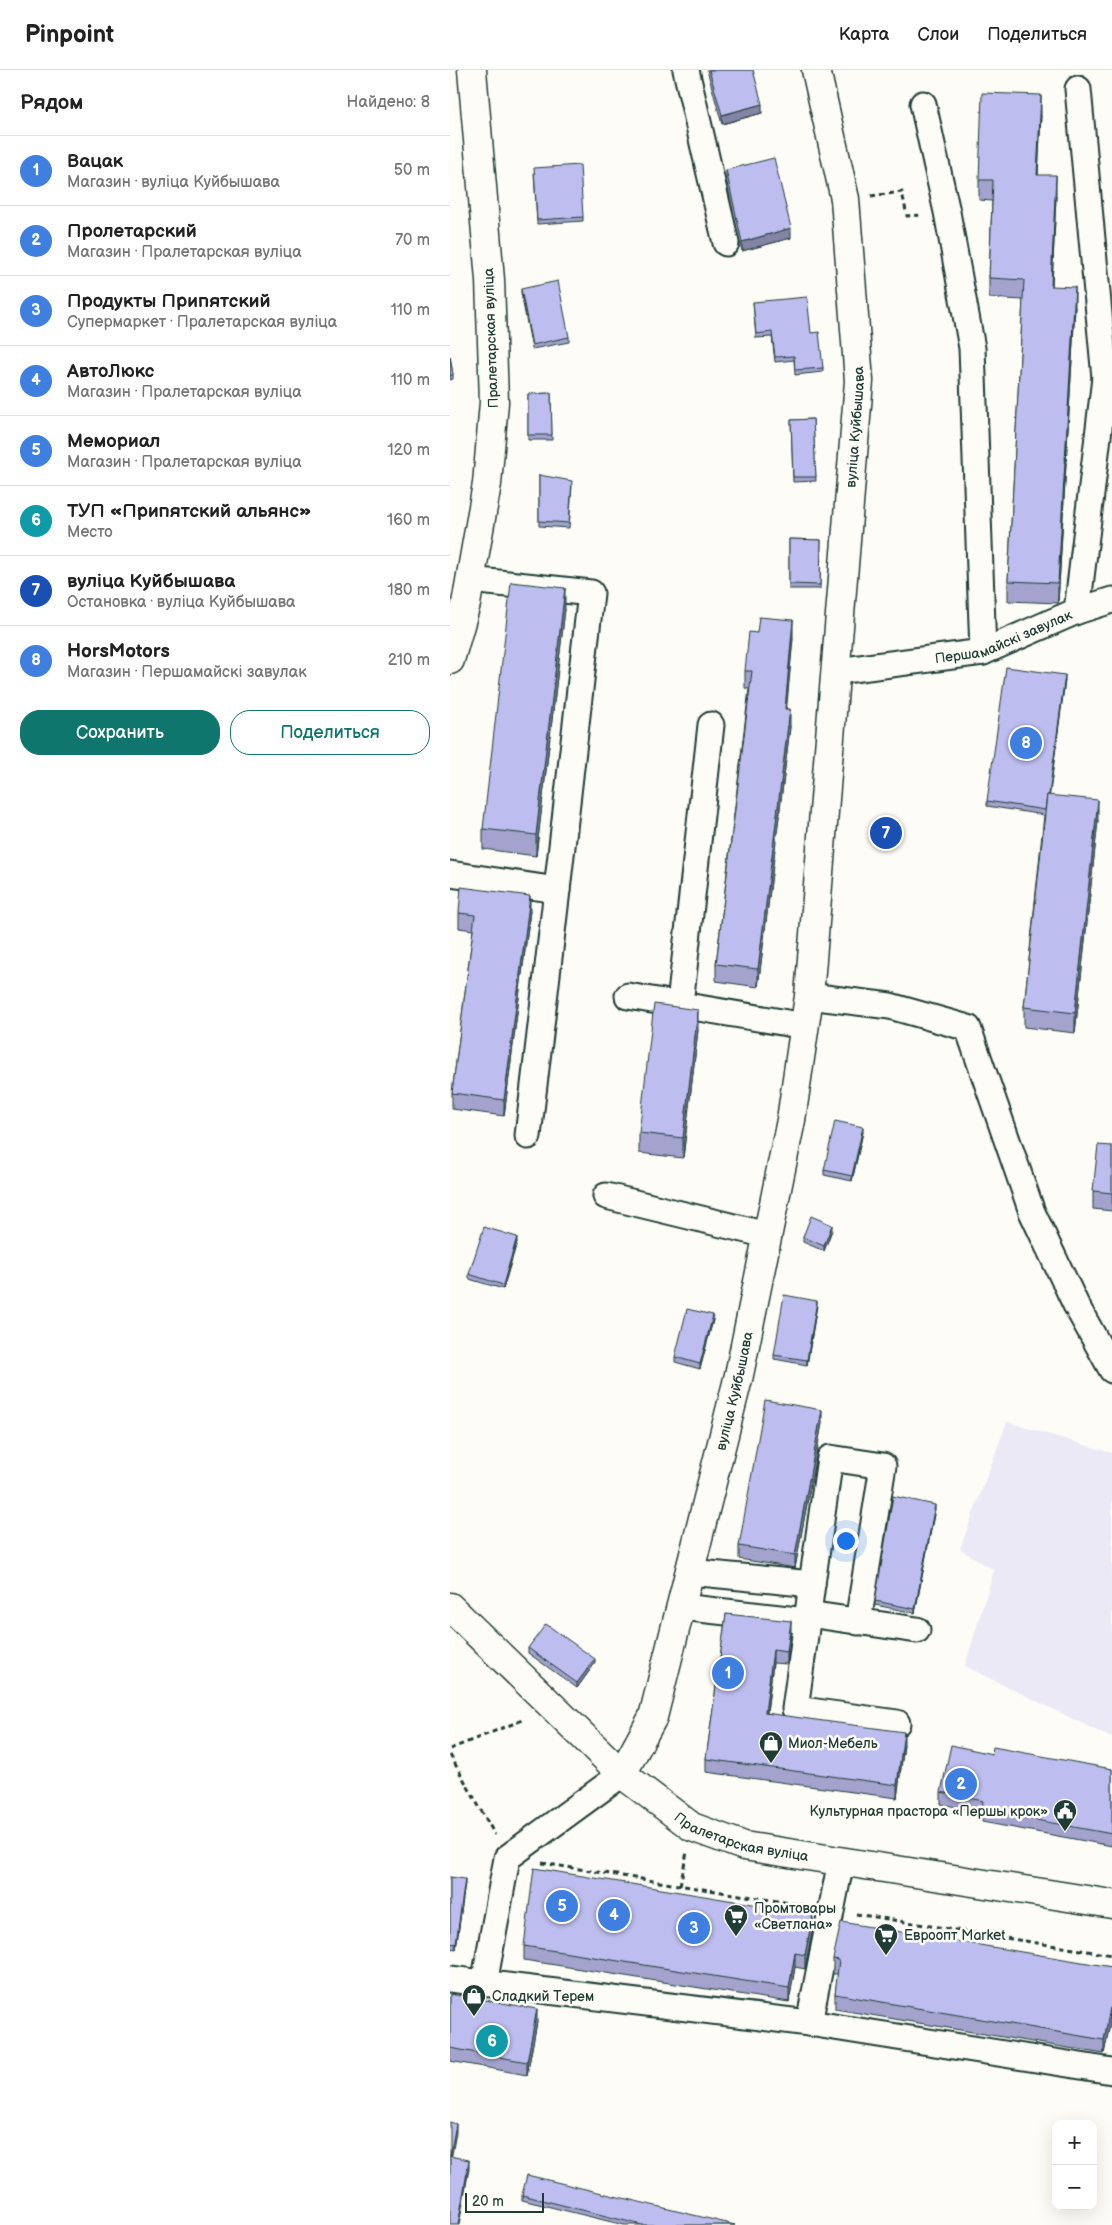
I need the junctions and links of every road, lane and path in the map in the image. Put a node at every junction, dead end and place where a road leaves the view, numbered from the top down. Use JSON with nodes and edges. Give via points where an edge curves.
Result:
{"nodes":[{"id":1,"x":472,"y":70,"type":"edge"},
{"id":2,"x":686,"y":70,"type":"edge"},
{"id":3,"x":816,"y":70,"type":"edge"},
{"id":4,"x":1078,"y":89,"type":"dead end"},
{"id":5,"x":923,"y":104,"type":"dead end"},
{"id":6,"x":845,"y":199,"type":"junction"},
{"id":7,"x":947,"y":212,"type":"junction"},
{"id":8,"x":726,"y":243,"type":"dead end"},
{"id":9,"x":1108,"y":376,"type":"edge"},
{"id":10,"x":462,"y":594,"type":"edge"},
{"id":11,"x":1112,"y":600,"type":"edge"},
{"id":12,"x":1078,"y":611,"type":"junction"},
{"id":13,"x":983,"y":652,"type":"junction"},
{"id":14,"x":450,"y":660,"type":"edge"},
{"id":15,"x":837,"y":671,"type":"junction"},
{"id":16,"x":711,"y":724,"type":"dead end"},
{"id":17,"x":450,"y":874,"type":"edge"},
{"id":18,"x":557,"y":890,"type":"junction"},
{"id":19,"x":628,"y":996,"type":"dead end"},
{"id":20,"x":809,"y":996,"type":"junction"},
{"id":21,"x":680,"y":1004,"type":"junction"},
{"id":22,"x":805,"y":1026,"type":"junction"},
{"id":23,"x":528,"y":1136,"type":"dead end"},
{"id":24,"x":606,"y":1196,"type":"dead end"},
{"id":25,"x":767,"y":1235,"type":"junction"},
{"id":26,"x":1112,"y":1370,"type":"edge"},
{"id":27,"x":690,"y":1572,"type":"junction"},
{"id":28,"x":812,"y":1584,"type":"junction"},
{"id":29,"x":450,"y":1607,"type":"edge"},
{"id":30,"x":681,"y":1607,"type":"junction"},
{"id":31,"x":807,"y":1617,"type":"junction"},
{"id":32,"x":858,"y":1622,"type":"junction"},
{"id":33,"x":917,"y":1630,"type":"dead end"},
{"id":34,"x":554,"y":1707,"type":"junction"},
{"id":35,"x":897,"y":1723,"type":"dead end"},
{"id":36,"x":450,"y":1749,"type":"edge"},
{"id":37,"x":450,"y":1755,"type":"edge"},
{"id":38,"x":622,"y":1774,"type":"junction"},
{"id":39,"x":692,"y":1827,"type":"junction"},
{"id":40,"x":507,"y":1858,"type":"junction"},
{"id":41,"x":840,"y":1861,"type":"junction"},
{"id":42,"x":680,"y":1886,"type":"dead end"},
{"id":43,"x":1112,"y":1904,"type":"edge"},
{"id":44,"x":450,"y":1979,"type":"edge"},
{"id":45,"x":484,"y":1984,"type":"junction"},
{"id":46,"x":809,"y":2024,"type":"junction"},
{"id":47,"x":1112,"y":2071,"type":"edge"}],
"edges":[{"from":1,"to":10,"type":"main road","name":"Пралетарская вуліца","via":[[490,280],[494,402],[488,484]]},
{"from":2,"to":8,"type":"street"},
{"from":3,"to":6,"type":"main road","name":"вуліца Куйбышава"},
{"from":4,"to":9,"type":"street","name":"Першамайскі завулак"},
{"from":5,"to":7,"type":"street"},
{"from":6,"to":7,"type":"path","via":[[902,192],[907,216]]},
{"from":6,"to":15,"type":"main road","name":"вуліца Куйбышава","via":[[860,381]]},
{"from":7,"to":13,"type":"street","via":[[972,348]]},
{"from":9,"to":12,"type":"street","name":"Першамайскі завулак"},
{"from":10,"to":14,"type":"main road","name":"Пралетарская вуліца"},
{"from":10,"to":18,"type":"street","via":[[591,593]]},
{"from":11,"to":12,"type":"street"},
{"from":12,"to":13,"type":"street","name":"Першамайскі завулак"},
{"from":13,"to":15,"type":"street","name":"Першамайскі завулак"},
{"from":15,"to":20,"type":"main road","name":"вуліца Куйбышава"},
{"from":16,"to":21,"type":"street"},
{"from":17,"to":18,"type":"street"},
{"from":18,"to":23,"type":"street"},
{"from":19,"to":21,"type":"street"},
{"from":20,"to":22,"type":"main road","name":"вуліца Куйбышава"},
{"from":20,"to":26,"type":"street","via":[[890,1006],[968,1028],[1032,1212],[1076,1305]]},
{"from":21,"to":22,"type":"street"},
{"from":22,"to":25,"type":"main road","name":"вуліца Куйбышава","via":[[791,1120]]},
{"from":24,"to":25,"type":"street"},
{"from":25,"to":27,"type":"main road","name":"вуліца Куйбышава","via":[[739,1375]]},
{"from":27,"to":28,"type":"street"},
{"from":27,"to":30,"type":"main road","name":"вуліца Куйбышава"},
{"from":28,"to":31,"type":"street"},
{"from":28,"to":32,"type":"street","via":[[830,1458],[883,1466]]},
{"from":29,"to":34,"type":"main road","name":"Пралетарская вуліца"},
{"from":30,"to":31,"type":"street"},
{"from":30,"to":38,"type":"main road","name":"вуліца Куйбышава","via":[[653,1717]]},
{"from":31,"to":32,"type":"street"},
{"from":31,"to":35,"type":"street","via":[[795,1709]]},
{"from":32,"to":33,"type":"street"},
{"from":34,"to":36,"type":"path"},
{"from":34,"to":38,"type":"main road","name":"Пралетарская вуліца"},
{"from":37,"to":40,"type":"path"},
{"from":38,"to":39,"type":"main road","name":"Пралетарская вуліца"},
{"from":38,"to":40,"type":"street"},
{"from":39,"to":41,"type":"main road","name":"Пралетарская вуліца","via":[[744,1846]]},
{"from":39,"to":42,"type":"path"},
{"from":40,"to":45,"type":"street"},
{"from":41,"to":43,"type":"main road","name":"Пралетарская вуліца"},
{"from":41,"to":46,"type":"street"},
{"from":44,"to":45,"type":"street"},
{"from":45,"to":46,"type":"street"},
{"from":46,"to":47,"type":"street"}]}
